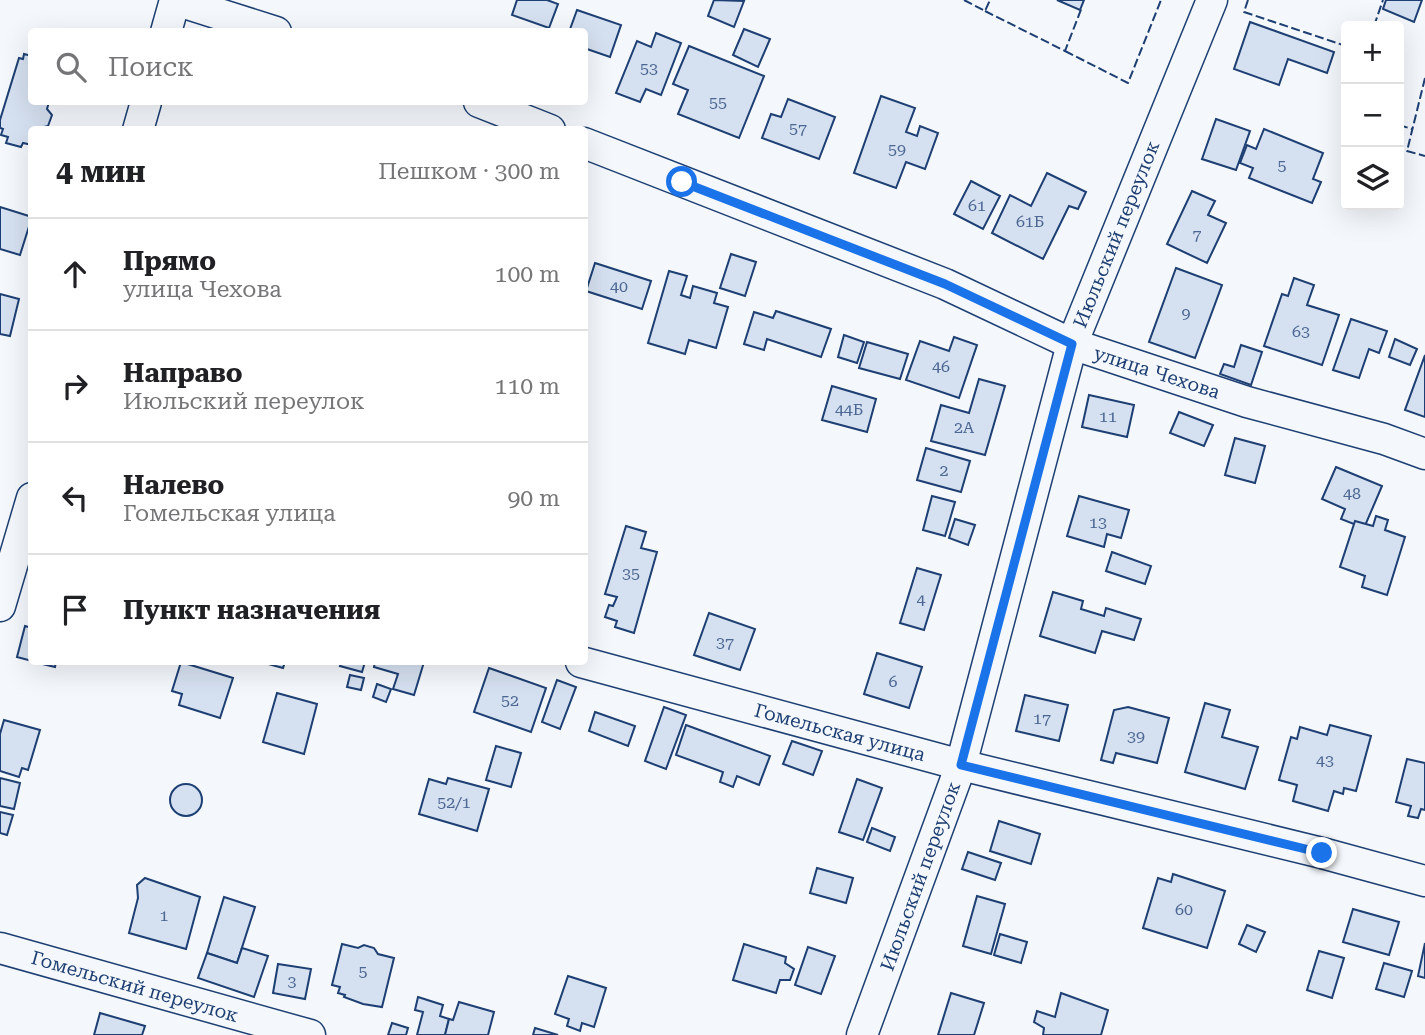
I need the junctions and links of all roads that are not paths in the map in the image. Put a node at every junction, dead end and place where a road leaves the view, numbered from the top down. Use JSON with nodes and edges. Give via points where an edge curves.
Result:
{"nodes":[{"id":1,"x":175,"y":0,"type":"edge"},
{"id":2,"x":1212,"y":0,"type":"edge"},
{"id":3,"x":167,"y":28,"type":"edge"},
{"id":4,"x":263,"y":28,"type":"edge"},
{"id":5,"x":145,"y":105,"type":"edge"},
{"id":6,"x":488,"y":105,"type":"edge"},
{"id":7,"x":139,"y":126,"type":"edge"},
{"id":8,"x":540,"y":126,"type":"edge"},
{"id":9,"x":588,"y":145,"type":"edge"},
{"id":10,"x":1072,"y":344,"type":"junction"},
{"id":11,"x":1425,"y":454,"type":"edge"},
{"id":12,"x":28,"y":514,"type":"edge"},
{"id":13,"x":0,"y":606,"type":"edge"},
{"id":14,"x":588,"y":664,"type":"edge"},
{"id":15,"x":961,"y":765,"type":"junction"},
{"id":16,"x":1425,"y":881,"type":"edge"},
{"id":17,"x":0,"y":948,"type":"edge"},
{"id":18,"x":310,"y":1035,"type":"edge"},
{"id":19,"x":862,"y":1035,"type":"edge"}],
"edges":[{"from":1,"to":3,"type":"street"},
{"from":1,"to":4,"type":"street"},
{"from":2,"to":10,"type":"street","name":"Июльский переулок"},
{"from":5,"to":7,"type":"street"},
{"from":6,"to":8,"type":"street"},
{"from":9,"to":10,"type":"street","name":"улица Чехова","via":[[945,284]]},
{"from":10,"to":11,"type":"street","name":"улица Чехова"},
{"from":10,"to":15,"type":"street","name":"Июльский переулок"},
{"from":12,"to":13,"type":"street"},
{"from":14,"to":15,"type":"street","name":"Гомельская улица"},
{"from":15,"to":16,"type":"street","name":"Гомельская улица"},
{"from":15,"to":19,"type":"street","name":"Июльский переулок"},
{"from":17,"to":18,"type":"street","name":"Гомельский переулок"}]}
